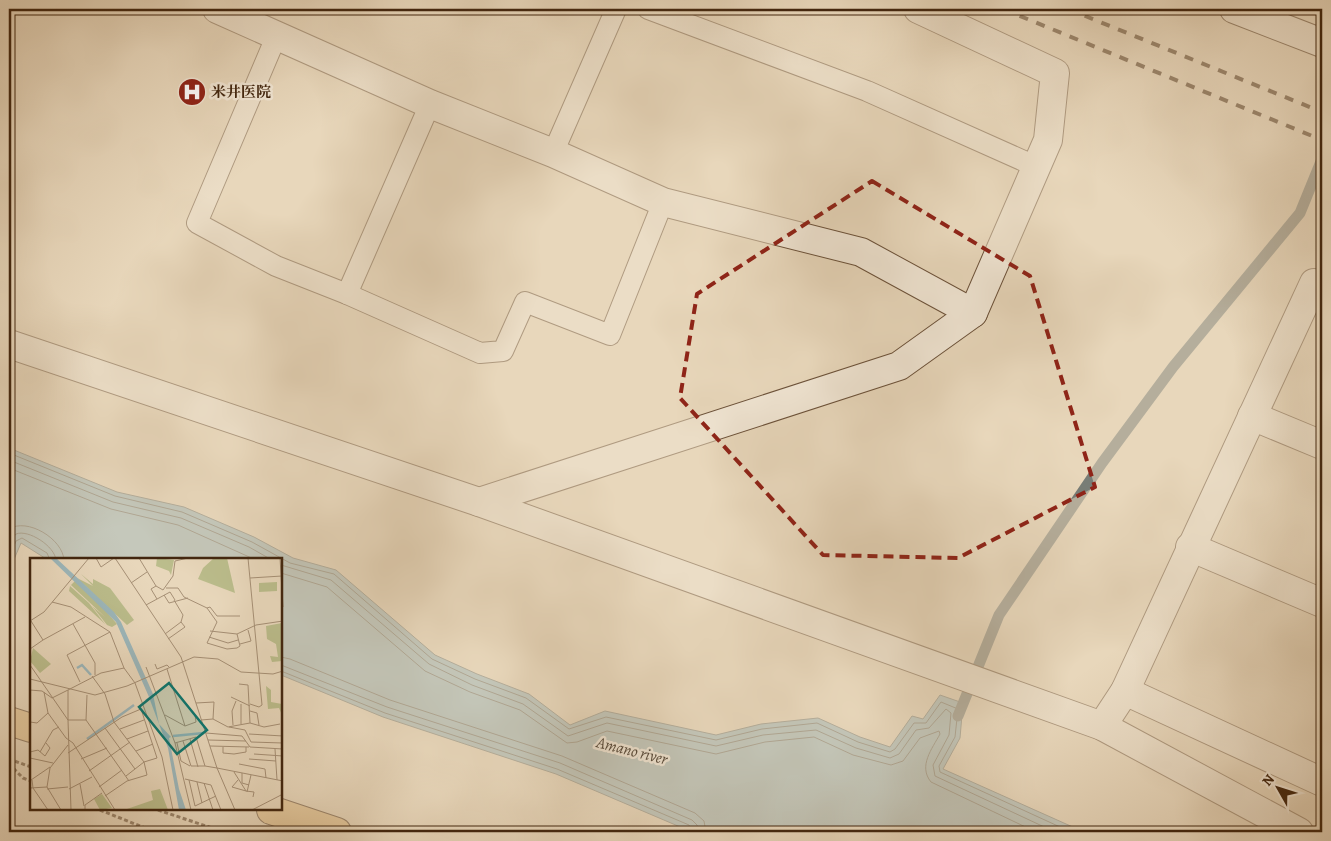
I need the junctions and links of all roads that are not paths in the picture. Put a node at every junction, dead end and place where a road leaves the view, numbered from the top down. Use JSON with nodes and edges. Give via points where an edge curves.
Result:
{"nodes":[{"id":1,"x":217,"y":9,"type":"edge"},
{"id":2,"x":616,"y":9,"type":"edge"},
{"id":3,"x":648,"y":9,"type":"edge"},
{"id":4,"x":918,"y":9,"type":"edge"},
{"id":5,"x":1234,"y":9,"type":"edge"},
{"id":6,"x":276,"y":37,"type":"junction"},
{"id":7,"x":1322,"y":42,"type":"edge"},
{"id":8,"x":430,"y":104,"type":"junction"},
{"id":9,"x":553,"y":152,"type":"junction"},
{"id":10,"x":1035,"y":166,"type":"junction"},
{"id":11,"x":663,"y":202,"type":"junction"},
{"id":12,"x":1322,"y":286,"type":"edge"},
{"id":13,"x":347,"y":294,"type":"junction"},
{"id":14,"x":973,"y":313,"type":"junction"},
{"id":15,"x":9,"y":344,"type":"edge"},
{"id":16,"x":1252,"y":416,"type":"junction"},
{"id":17,"x":1322,"y":445,"type":"edge"},
{"id":18,"x":479,"y":502,"type":"junction"},
{"id":19,"x":1190,"y":547,"type":"junction"},
{"id":20,"x":1322,"y":603,"type":"edge"},
{"id":21,"x":1125,"y":691,"type":"junction"},
{"id":22,"x":9,"y":721,"type":"edge"},
{"id":23,"x":1102,"y":726,"type":"junction"},
{"id":24,"x":30,"y":728,"type":"edge"},
{"id":25,"x":1322,"y":782,"type":"edge"},
{"id":26,"x":274,"y":811,"type":"edge"},
{"id":27,"x":337,"y":832,"type":"edge"},
{"id":28,"x":1298,"y":832,"type":"edge"}],
"edges":[{"from":1,"to":6,"type":"street"},
{"from":2,"to":9,"type":"lane"},
{"from":3,"to":10,"type":"lane","via":[[867,91]]},
{"from":4,"to":10,"type":"street","via":[[1054,73],[1048,140]]},
{"from":5,"to":7,"type":"street"},
{"from":6,"to":8,"type":"street"},
{"from":6,"to":13,"type":"lane","via":[[197,223],[276,266]]},
{"from":8,"to":9,"type":"street"},
{"from":8,"to":13,"type":"lane"},
{"from":9,"to":11,"type":"street"},
{"from":10,"to":14,"type":"street"},
{"from":11,"to":13,"type":"lane","via":[[610,335],[525,302],[502,351],[480,353]]},
{"from":11,"to":14,"type":"street","via":[[861,252]]},
{"from":12,"to":16,"type":"street","via":[[1314,283]]},
{"from":14,"to":18,"type":"street","via":[[899,366]]},
{"from":15,"to":18,"type":"street"},
{"from":16,"to":17,"type":"street"},
{"from":16,"to":19,"type":"street"},
{"from":18,"to":23,"type":"street"},
{"from":19,"to":20,"type":"street"},
{"from":19,"to":21,"type":"street"},
{"from":21,"to":23,"type":"street"},
{"from":21,"to":25,"type":"street"},
{"from":22,"to":24,"type":"main road"},
{"from":23,"to":28,"type":"street"},
{"from":26,"to":27,"type":"main road"}]}
